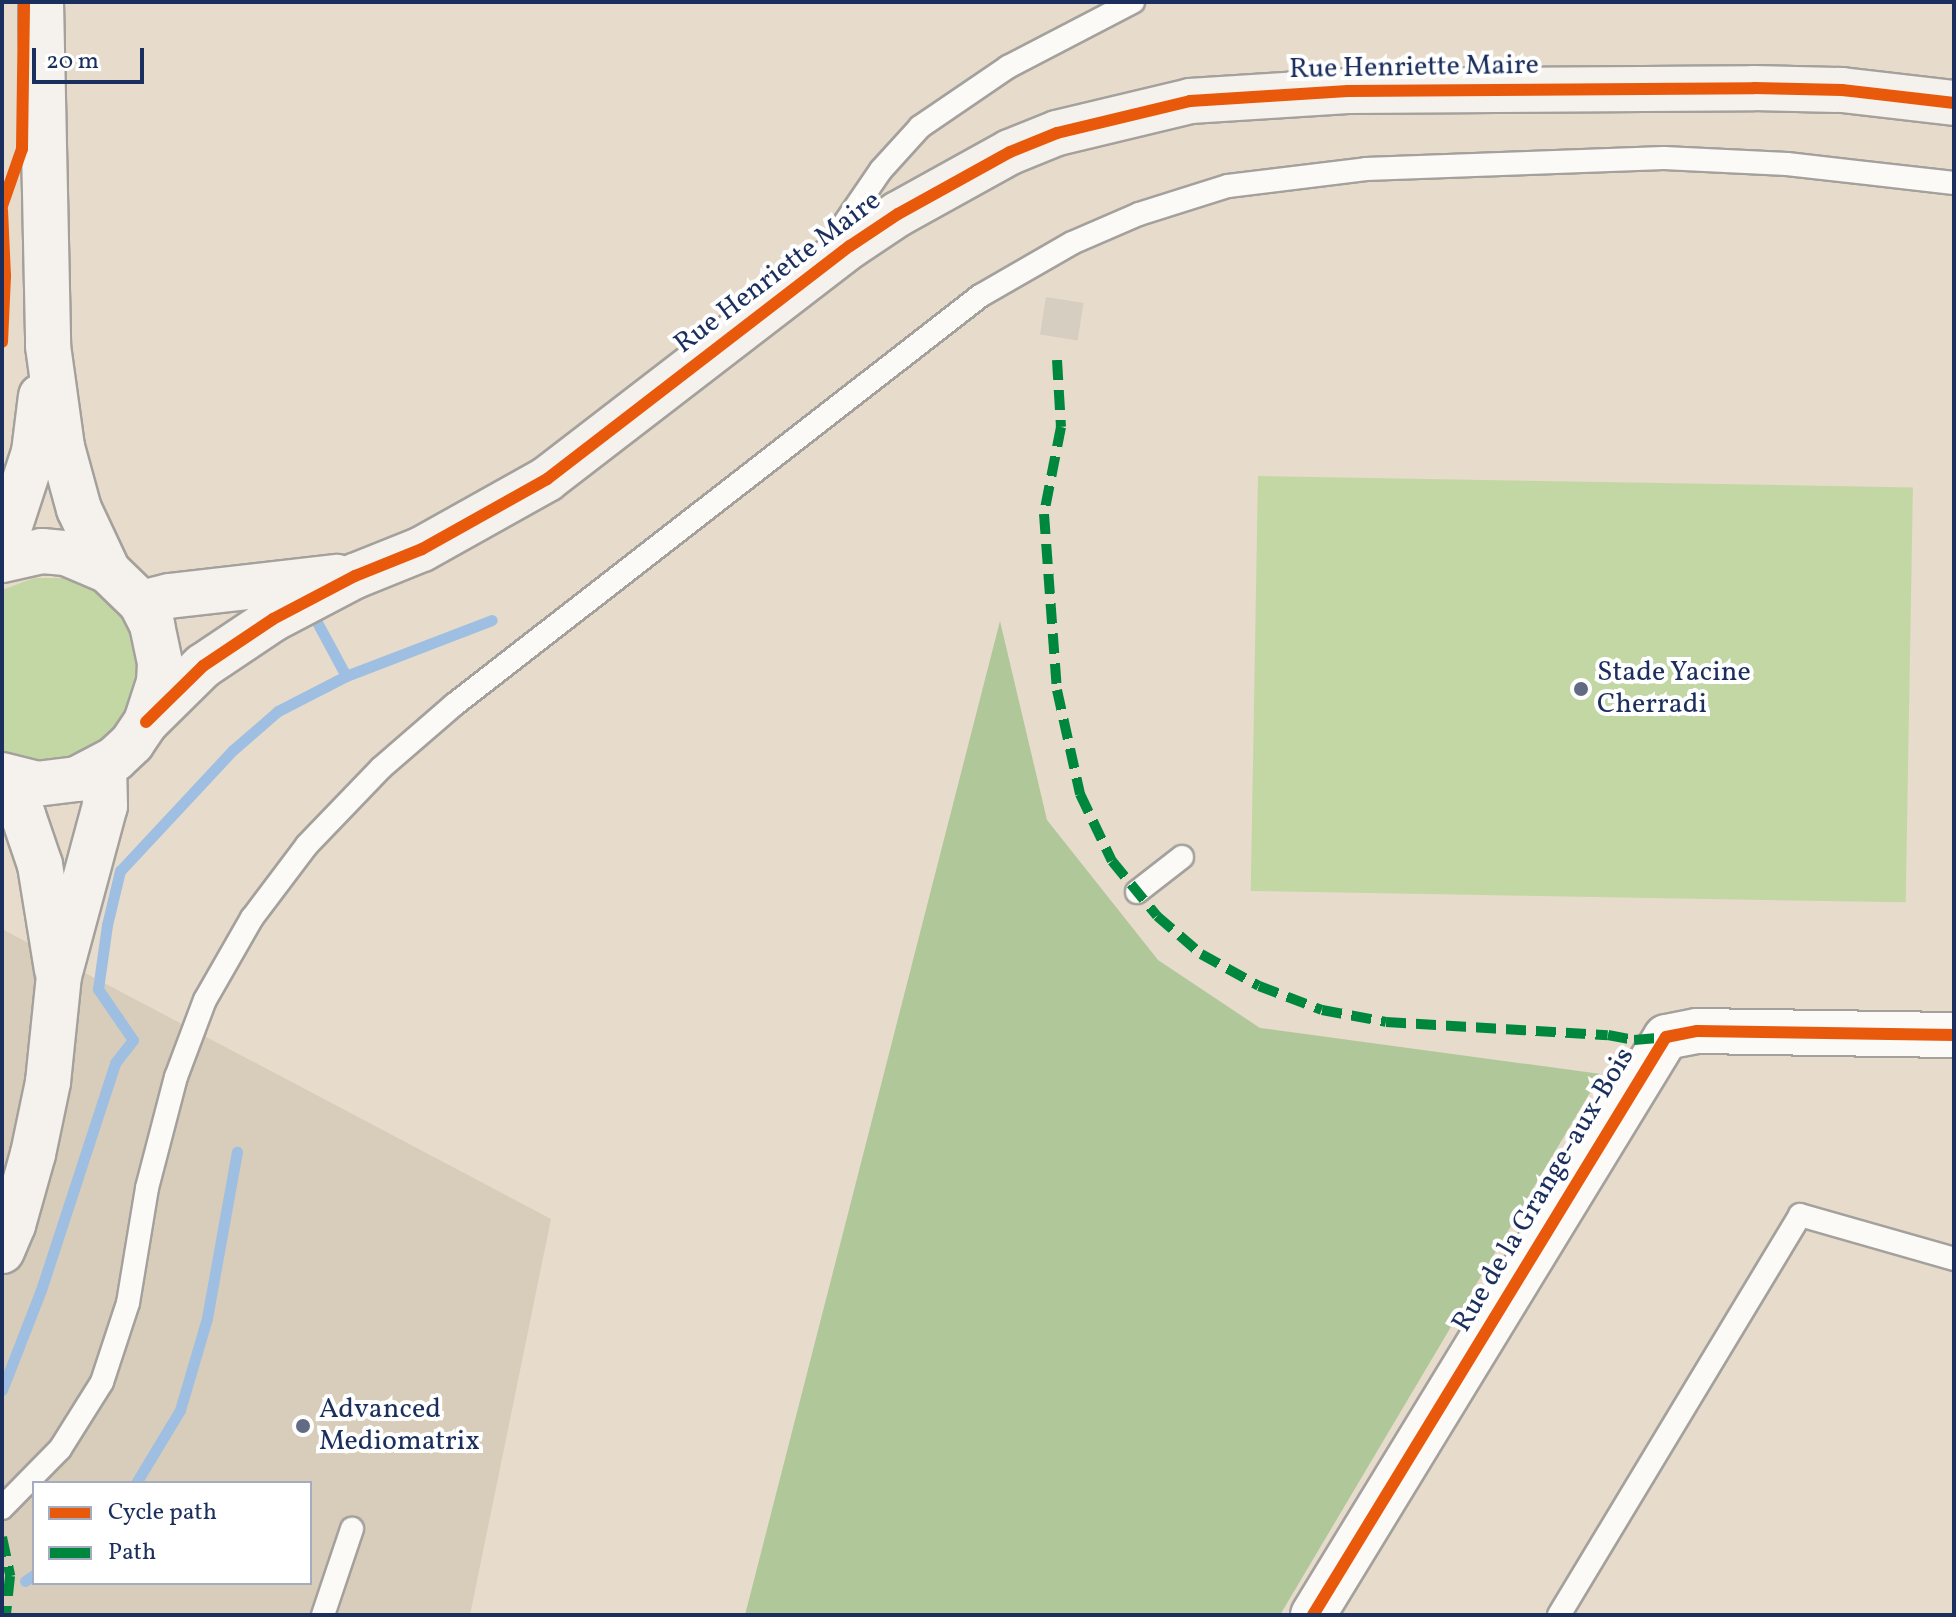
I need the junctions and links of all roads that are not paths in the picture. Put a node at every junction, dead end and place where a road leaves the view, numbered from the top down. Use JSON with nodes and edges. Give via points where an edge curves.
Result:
{"nodes":[{"id":1,"x":41,"y":2,"type":"edge"},
{"id":2,"x":1133,"y":2,"type":"edge"},
{"id":3,"x":1954,"y":103,"type":"edge"},
{"id":4,"x":1954,"y":183,"type":"edge"},
{"id":5,"x":805,"y":280,"type":"junction"},
{"id":6,"x":48,"y":346,"type":"junction"},
{"id":7,"x":2,"y":550,"type":"edge"},
{"id":8,"x":2,"y":560,"type":"edge"},
{"id":9,"x":108,"y":571,"type":"junction"},
{"id":10,"x":355,"y":576,"type":"junction"},
{"id":11,"x":141,"y":603,"type":"junction"},
{"id":12,"x":146,"y":722,"type":"junction"},
{"id":13,"x":104,"y":766,"type":"junction"},
{"id":14,"x":2,"y":775,"type":"edge"},
{"id":15,"x":2,"y":788,"type":"edge"},
{"id":16,"x":1182,"y":857,"type":"dead end"},
{"id":17,"x":1137,"y":892,"type":"dead end"},
{"id":18,"x":59,"y":976,"type":"junction"},
{"id":19,"x":1954,"y":1035,"type":"edge"},
{"id":20,"x":2,"y":1251,"type":"edge"},
{"id":21,"x":1954,"y":1259,"type":"edge"},
{"id":22,"x":2,"y":1508,"type":"edge"},
{"id":23,"x":352,"y":1529,"type":"dead end"},
{"id":24,"x":323,"y":1615,"type":"edge"},
{"id":25,"x":1313,"y":1615,"type":"edge"},
{"id":26,"x":1559,"y":1615,"type":"edge"}],
"edges":[{"from":1,"to":6,"type":"street"},
{"from":2,"to":5,"type":"lane","via":[[1008,67],[920,127],[881,170]]},
{"from":3,"to":5,"type":"street","name":"Rue Henriette Maire","via":[[1842,90],[1754,88],[1348,91],[1190,101],[1057,133],[1010,152],[898,214]]},
{"from":4,"to":22,"type":"lane","via":[[1787,164],[1664,158],[1366,169],[1228,186],[1139,214],[1072,243],[980,296],[455,704],[381,768],[307,845],[252,918],[205,1000],[173,1091],[147,1188],[128,1303],[102,1382],[60,1449]]},
{"from":5,"to":10,"type":"street","name":"Rue Henriette Maire","via":[[547,479],[422,549]]},
{"from":6,"to":7,"type":"street","via":[[34,452]]},
{"from":6,"to":9,"type":"street","via":[[62,447],[79,509]]},
{"from":8,"to":9,"type":"street","via":[[42,551],[66,553]]},
{"from":9,"to":11,"type":"street"},
{"from":10,"to":11,"type":"street","name":"Rue Henriette Maire"},
{"from":10,"to":12,"type":"street","name":"Rue Henriette Maire","via":[[273,619],[203,666]]},
{"from":11,"to":12,"type":"street","via":[[160,664],[157,694]]},
{"from":12,"to":13,"type":"street","name":"Rue Henriette Maire","via":[[132,743]]},
{"from":13,"to":14,"type":"street","name":"Rue Henriette Maire","via":[[77,779],[38,784]]},
{"from":13,"to":18,"type":"street","via":[[105,806]]},
{"from":15,"to":18,"type":"street","via":[[23,815],[40,865]]},
{"from":16,"to":17,"type":"lane"},
{"from":18,"to":20,"type":"street","via":[[48,1082]]},
{"from":19,"to":25,"type":"street","name":"Rue de la Grange-aux-Bois","via":[[1697,1031],[1666,1037]]},
{"from":21,"to":26,"type":"lane","via":[[1800,1215]]},
{"from":23,"to":24,"type":"lane"}]}
